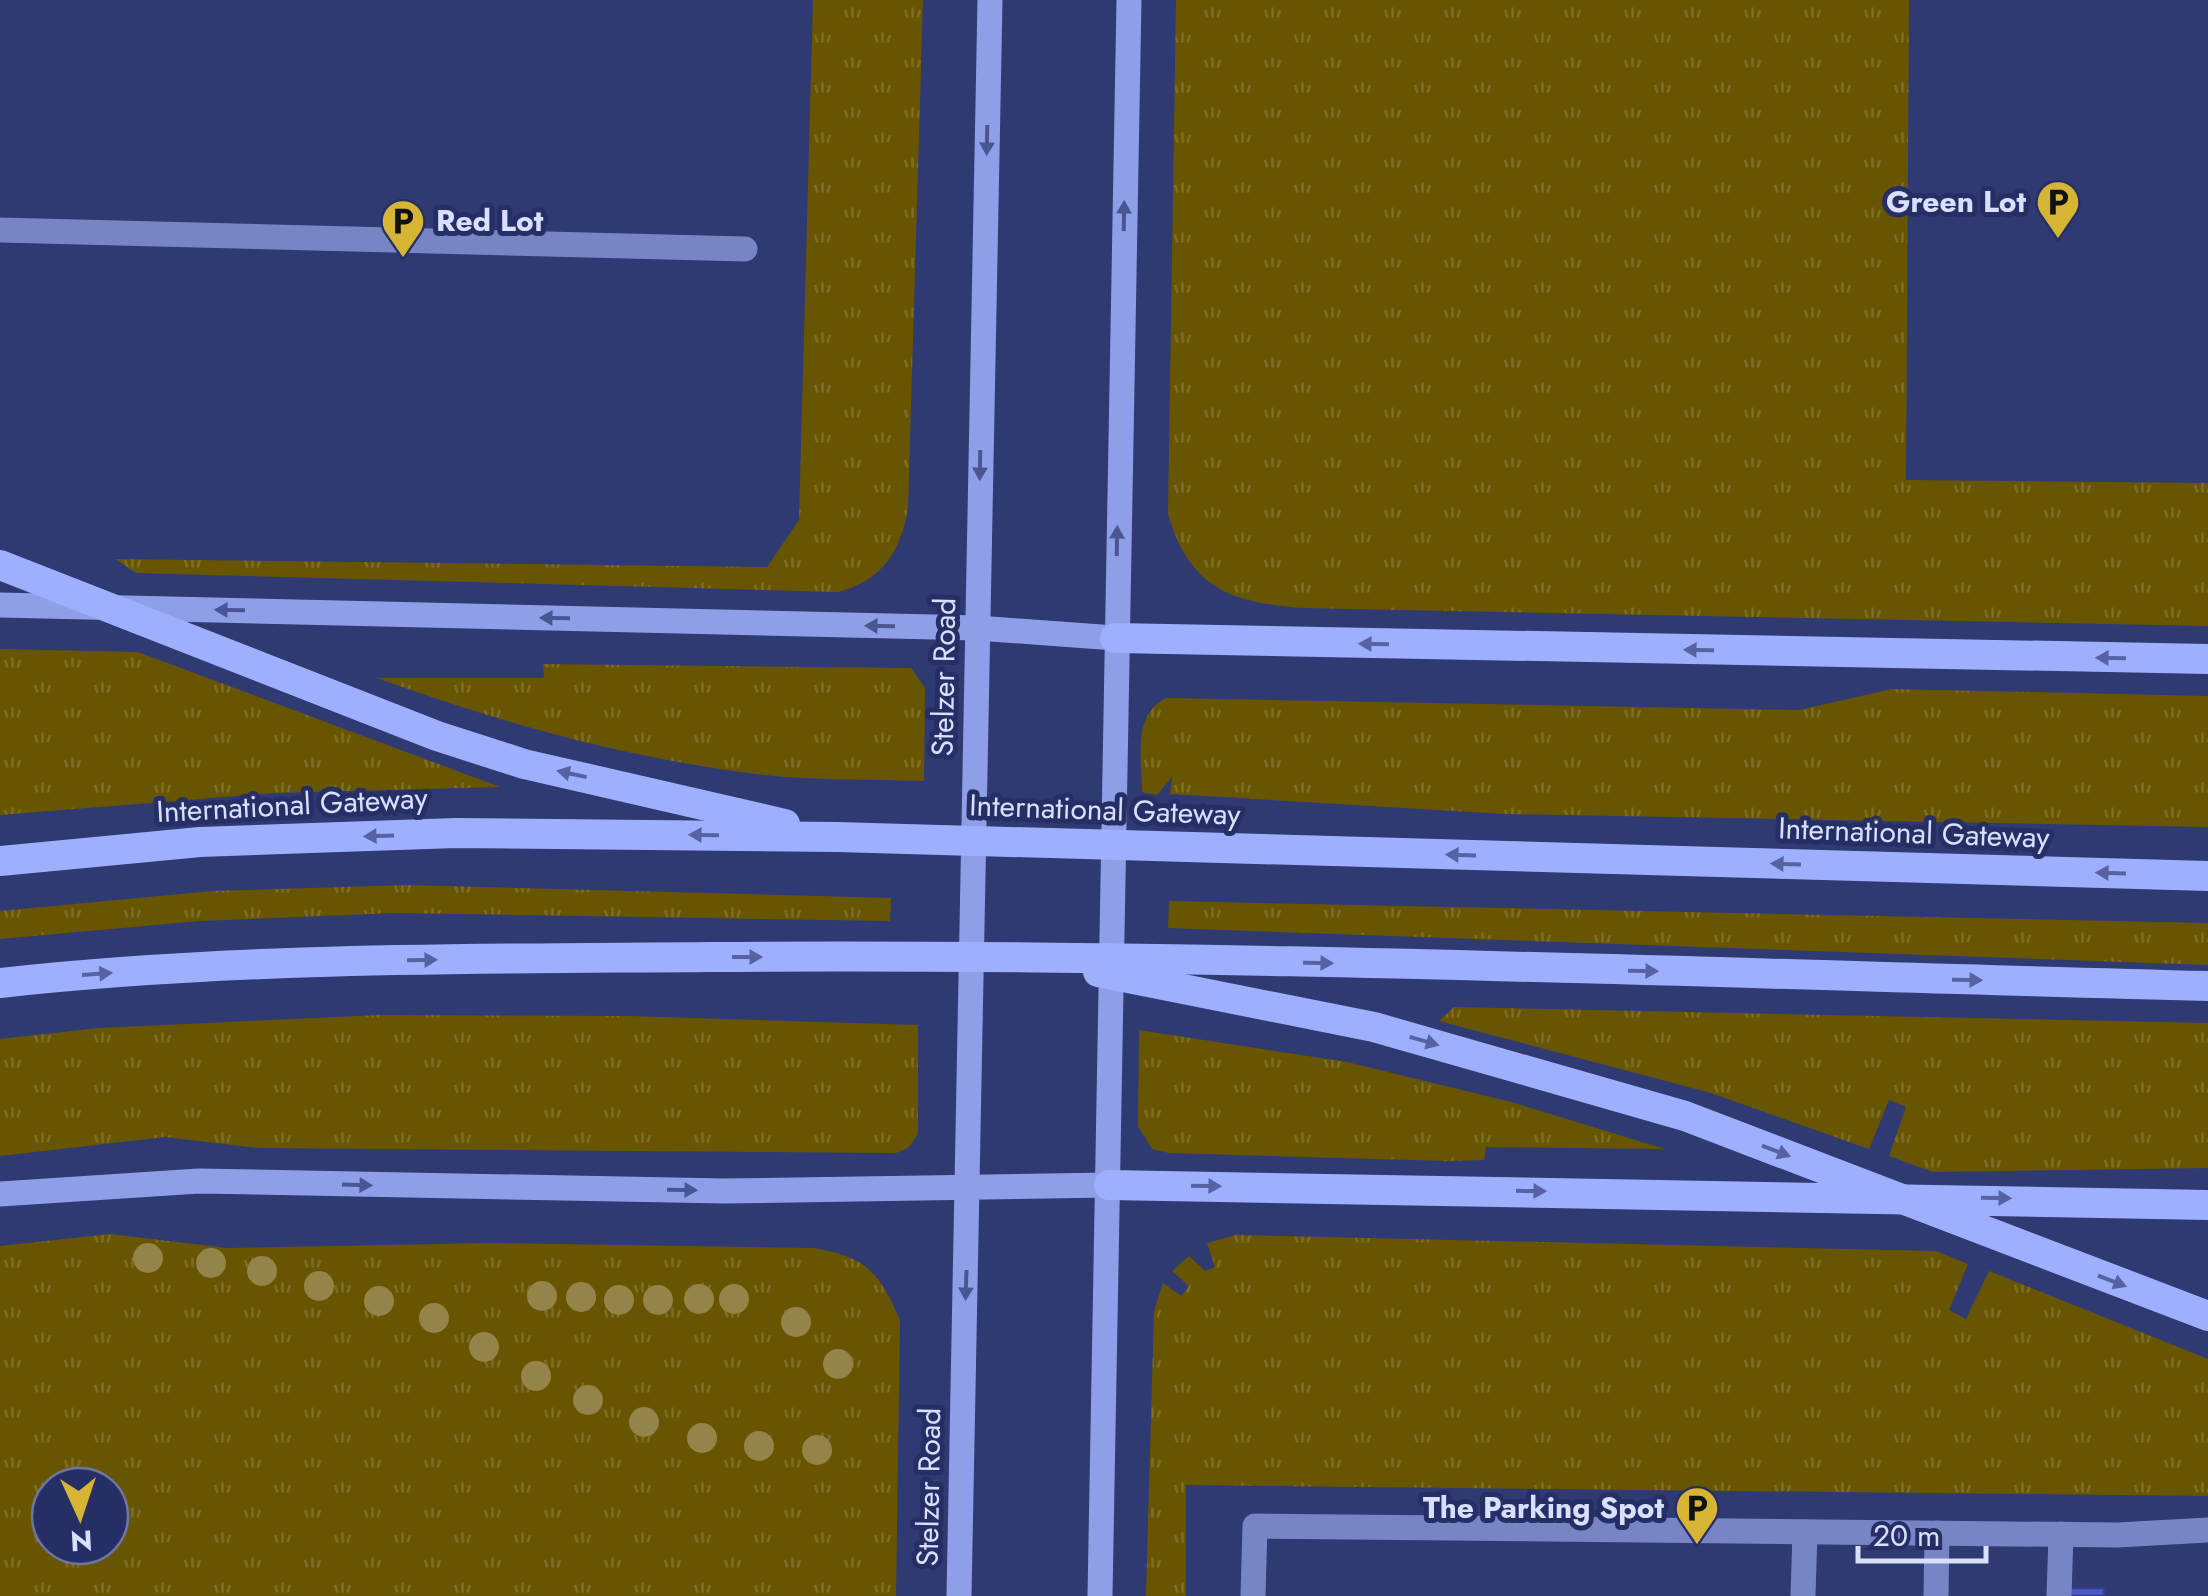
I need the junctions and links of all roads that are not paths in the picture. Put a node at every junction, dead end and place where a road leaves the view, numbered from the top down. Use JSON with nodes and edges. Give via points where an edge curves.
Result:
{"nodes":[{"id":1,"x":990,"y":0,"type":"edge"},
{"id":2,"x":1129,"y":0,"type":"edge"},
{"id":3,"x":0,"y":230,"type":"edge"},
{"id":4,"x":745,"y":249,"type":"dead end"},
{"id":5,"x":0,"y":564,"type":"edge"},
{"id":6,"x":0,"y":604,"type":"edge"},
{"id":7,"x":977,"y":628,"type":"junction"},
{"id":8,"x":1115,"y":638,"type":"junction"},
{"id":9,"x":2208,"y":659,"type":"edge"},
{"id":10,"x":837,"y":837,"type":"junction"},
{"id":11,"x":0,"y":861,"type":"edge"},
{"id":12,"x":2208,"y":876,"type":"edge"},
{"id":13,"x":1036,"y":959,"type":"junction"},
{"id":14,"x":0,"y":984,"type":"edge"},
{"id":15,"x":2208,"y":986,"type":"edge"},
{"id":16,"x":1109,"y":1185,"type":"junction"},
{"id":17,"x":969,"y":1187,"type":"junction"},
{"id":18,"x":2208,"y":1189,"type":"edge"},
{"id":19,"x":0,"y":1194,"type":"edge"},
{"id":20,"x":2131,"y":1200,"type":"junction"},
{"id":21,"x":2208,"y":1205,"type":"edge"},
{"id":22,"x":2208,"y":1316,"type":"edge"},
{"id":23,"x":2208,"y":1530,"type":"edge"},
{"id":24,"x":1805,"y":1532,"type":"junction"},
{"id":25,"x":1937,"y":1534,"type":"junction"},
{"id":26,"x":2060,"y":1534,"type":"junction"},
{"id":27,"x":959,"y":1596,"type":"edge"},
{"id":28,"x":1100,"y":1596,"type":"edge"},
{"id":29,"x":1253,"y":1596,"type":"edge"},
{"id":30,"x":1803,"y":1596,"type":"edge"},
{"id":31,"x":1936,"y":1596,"type":"edge"},
{"id":32,"x":2060,"y":1596,"type":"edge"}],
"edges":[{"from":1,"to":7,"type":"main road","name":"Stelzer Road","one_way":true},
{"from":8,"to":2,"type":"main road","one_way":true},
{"from":3,"to":4,"type":"lane"},
{"from":10,"to":5,"type":"highway","one_way":true,"via":[[524,764],[351,705]]},
{"from":7,"to":6,"type":"main road","one_way":true},
{"from":7,"to":8,"type":"main road"},
{"from":7,"to":17,"type":"main road","name":"Stelzer Road"},
{"from":9,"to":8,"type":"highway","one_way":true},
{"from":8,"to":16,"type":"main road"},
{"from":10,"to":11,"type":"highway","name":"International Gateway","one_way":true,"via":[[456,833],[200,842]]},
{"from":12,"to":10,"type":"highway","name":"International Gateway","one_way":true},
{"from":14,"to":13,"type":"highway","one_way":true,"via":[[284,961]]},
{"from":13,"to":15,"type":"highway","one_way":true},
{"from":13,"to":22,"type":"highway","one_way":true,"via":[[1374,1027],[1685,1116]]},
{"from":16,"to":17,"type":"main road"},
{"from":16,"to":20,"type":"highway","one_way":true},
{"from":16,"to":28,"type":"main road"},
{"from":19,"to":17,"type":"main road","one_way":true,"via":[[200,1181],[707,1191]]},
{"from":17,"to":27,"type":"main road","name":"Stelzer Road","one_way":true},
{"from":18,"to":20,"type":"highway"},
{"from":20,"to":21,"type":"highway"},
{"from":23,"to":26,"type":"lane"},
{"from":24,"to":25,"type":"lane"},
{"from":24,"to":29,"type":"lane","via":[[1255,1526]]},
{"from":24,"to":30,"type":"lane"},
{"from":25,"to":26,"type":"lane"},
{"from":25,"to":31,"type":"lane"},
{"from":26,"to":32,"type":"lane"}]}
